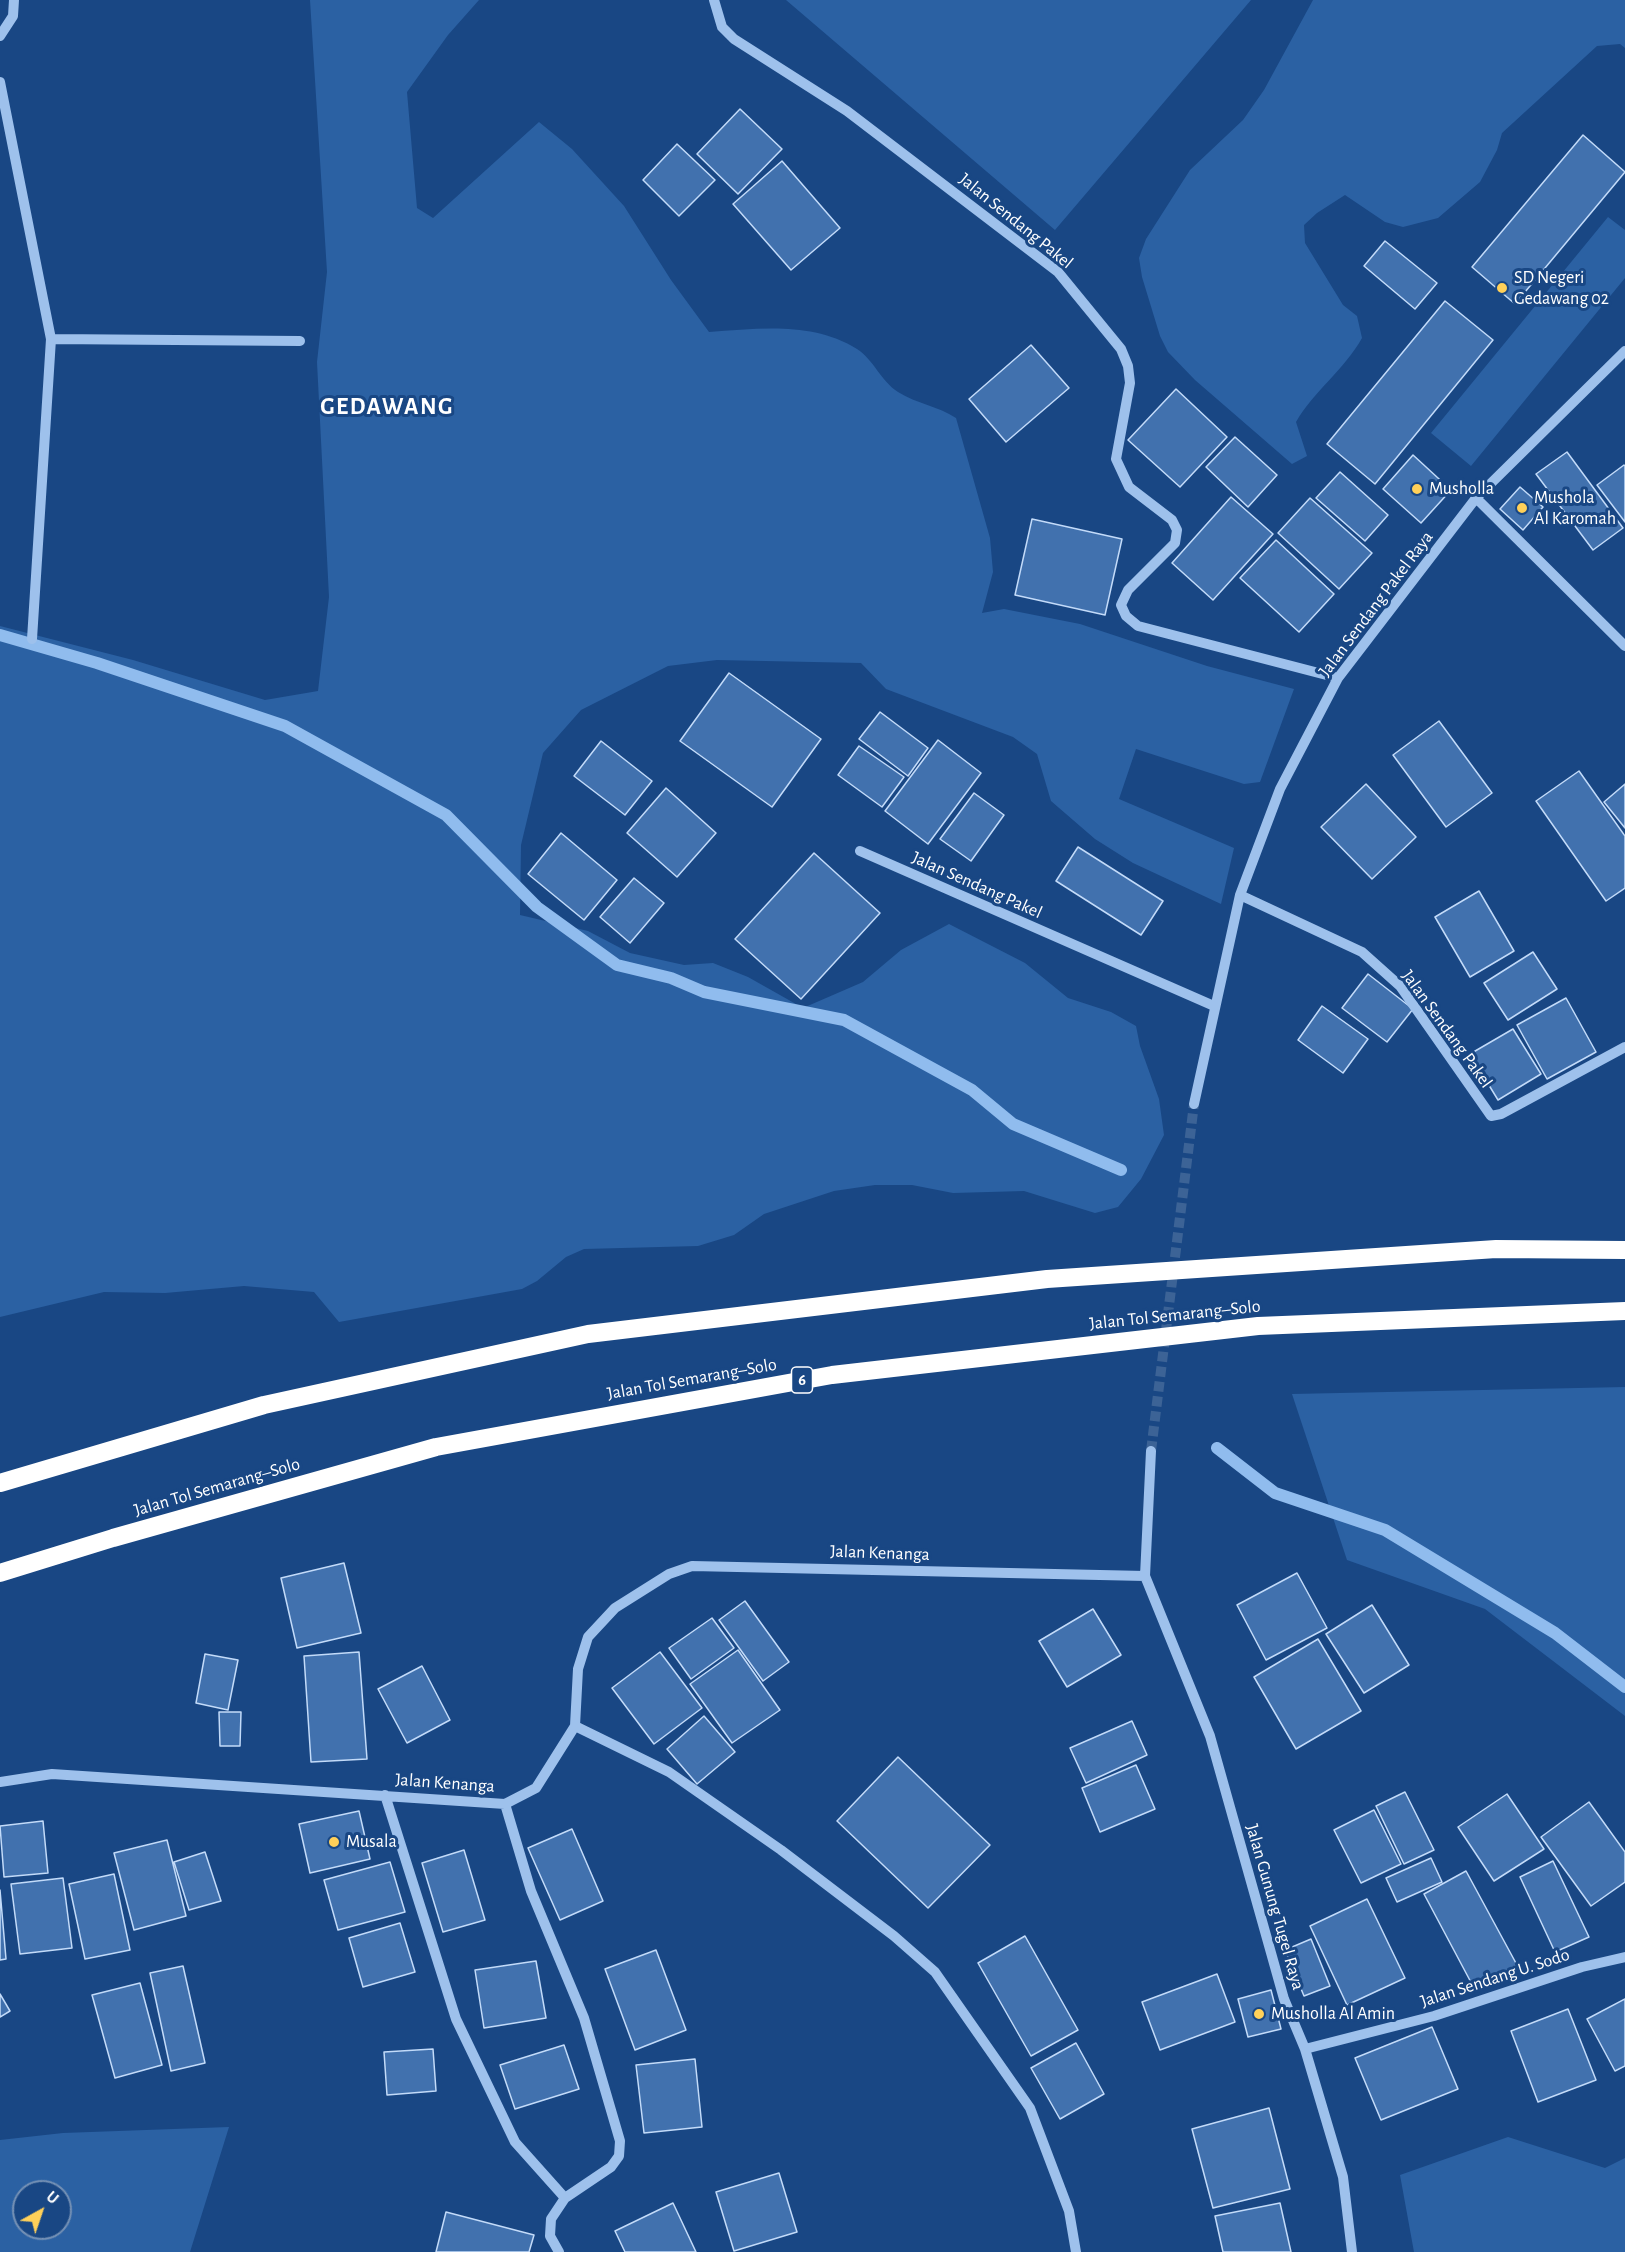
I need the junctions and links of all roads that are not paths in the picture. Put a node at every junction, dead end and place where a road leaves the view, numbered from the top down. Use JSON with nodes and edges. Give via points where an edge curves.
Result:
{"nodes":[{"id":1,"x":14,"y":0,"type":"edge"},
{"id":2,"x":714,"y":0,"type":"edge"},
{"id":3,"x":0,"y":36,"type":"edge"},
{"id":4,"x":0,"y":82,"type":"edge"},
{"id":5,"x":51,"y":339,"type":"junction"},
{"id":6,"x":300,"y":341,"type":"dead end"},
{"id":7,"x":1625,"y":351,"type":"edge"},
{"id":8,"x":1476,"y":498,"type":"junction"},
{"id":9,"x":32,"y":639,"type":"dead end"},
{"id":10,"x":1625,"y":646,"type":"edge"},
{"id":11,"x":1338,"y":678,"type":"junction"},
{"id":12,"x":860,"y":851,"type":"dead end"},
{"id":13,"x":1239,"y":896,"type":"junction"},
{"id":14,"x":1214,"y":1006,"type":"junction"},
{"id":15,"x":1625,"y":1047,"type":"edge"},
{"id":16,"x":1194,"y":1104,"type":"tunnel mouth"},
{"id":17,"x":1625,"y":1250,"type":"edge"},
{"id":18,"x":1625,"y":1311,"type":"edge"},
{"id":19,"x":1151,"y":1451,"type":"tunnel mouth"},
{"id":20,"x":0,"y":1483,"type":"edge"},
{"id":21,"x":0,"y":1573,"type":"edge"},
{"id":22,"x":1145,"y":1576,"type":"junction"},
{"id":23,"x":575,"y":1726,"type":"junction"},
{"id":24,"x":0,"y":1782,"type":"edge"},
{"id":25,"x":385,"y":1795,"type":"junction"},
{"id":26,"x":505,"y":1804,"type":"junction"},
{"id":27,"x":1625,"y":1957,"type":"edge"},
{"id":28,"x":1305,"y":2049,"type":"junction"},
{"id":29,"x":566,"y":2198,"type":"junction"},
{"id":30,"x":559,"y":2252,"type":"edge"},
{"id":31,"x":1076,"y":2252,"type":"edge"},
{"id":32,"x":1352,"y":2252,"type":"edge"}],
"edges":[{"from":1,"to":3,"type":"street","via":[[12,16]]},
{"from":2,"to":11,"type":"street","name":"Jalan Sendang Pakel","via":[[722,27],[734,39],[847,111],[1058,272],[1121,349],[1130,383],[1116,459],[1129,487],[1172,520],[1177,530],[1175,543],[1128,590],[1121,605],[1126,616],[1138,626]]},
{"from":4,"to":5,"type":"street"},
{"from":5,"to":6,"type":"street"},
{"from":5,"to":9,"type":"street"},
{"from":7,"to":8,"type":"street","name":"Jalan Sendang Pakel Raya"},
{"from":8,"to":10,"type":"street"},
{"from":8,"to":11,"type":"street","name":"Jalan Sendang Pakel Raya"},
{"from":11,"to":13,"type":"street","name":"Jalan Sendang Pakel Raya","via":[[1280,789]]},
{"from":12,"to":14,"type":"street","name":"Jalan Sendang Pakel"},
{"from":13,"to":14,"type":"street","name":"Jalan Sendang Pakel Raya"},
{"from":13,"to":15,"type":"street","name":"Jalan Sendang Pakel","via":[[1362,951],[1400,986],[1491,1116],[1502,1114]]},
{"from":14,"to":16,"type":"street","name":"Jalan Sendang Pakel Raya"},
{"from":17,"to":20,"type":"highway","via":[[1496,1249],[1047,1279],[588,1334],[264,1405]]},
{"from":18,"to":21,"type":"highway","name":"Jalan Tol Semarang–Solo","number":"6","via":[[1258,1326],[832,1375],[436,1448]]},
{"from":19,"to":22,"type":"street"},
{"from":22,"to":23,"type":"street","name":"Jalan Kenanga","via":[[692,1566],[669,1574],[615,1608],[588,1637],[579,1669]]},
{"from":22,"to":28,"type":"street","name":"Jalan Gunung Tugel Raya","via":[[1210,1736],[1284,1999]]},
{"from":23,"to":26,"type":"street","name":"Jalan Kenanga","via":[[536,1788]]},
{"from":23,"to":31,"type":"street","via":[[669,1772],[781,1850],[935,1972],[1030,2108],[1070,2211]]},
{"from":24,"to":25,"type":"street","name":"Jalan Kenanga","via":[[52,1774]]},
{"from":25,"to":26,"type":"street","name":"Jalan Kenanga"},
{"from":25,"to":29,"type":"street","via":[[456,2019],[514,2142]]},
{"from":26,"to":29,"type":"street","via":[[531,1891],[584,2018],[620,2141],[619,2156],[611,2167]]},
{"from":27,"to":28,"type":"street","name":"Jalan Sendang U. Sodo","via":[[1582,1967],[1434,2016]]},
{"from":28,"to":32,"type":"street","name":"Jalan Gunung Tugel Raya","via":[[1343,2177]]},
{"from":29,"to":30,"type":"street","via":[[551,2219],[550,2236]]}]}
